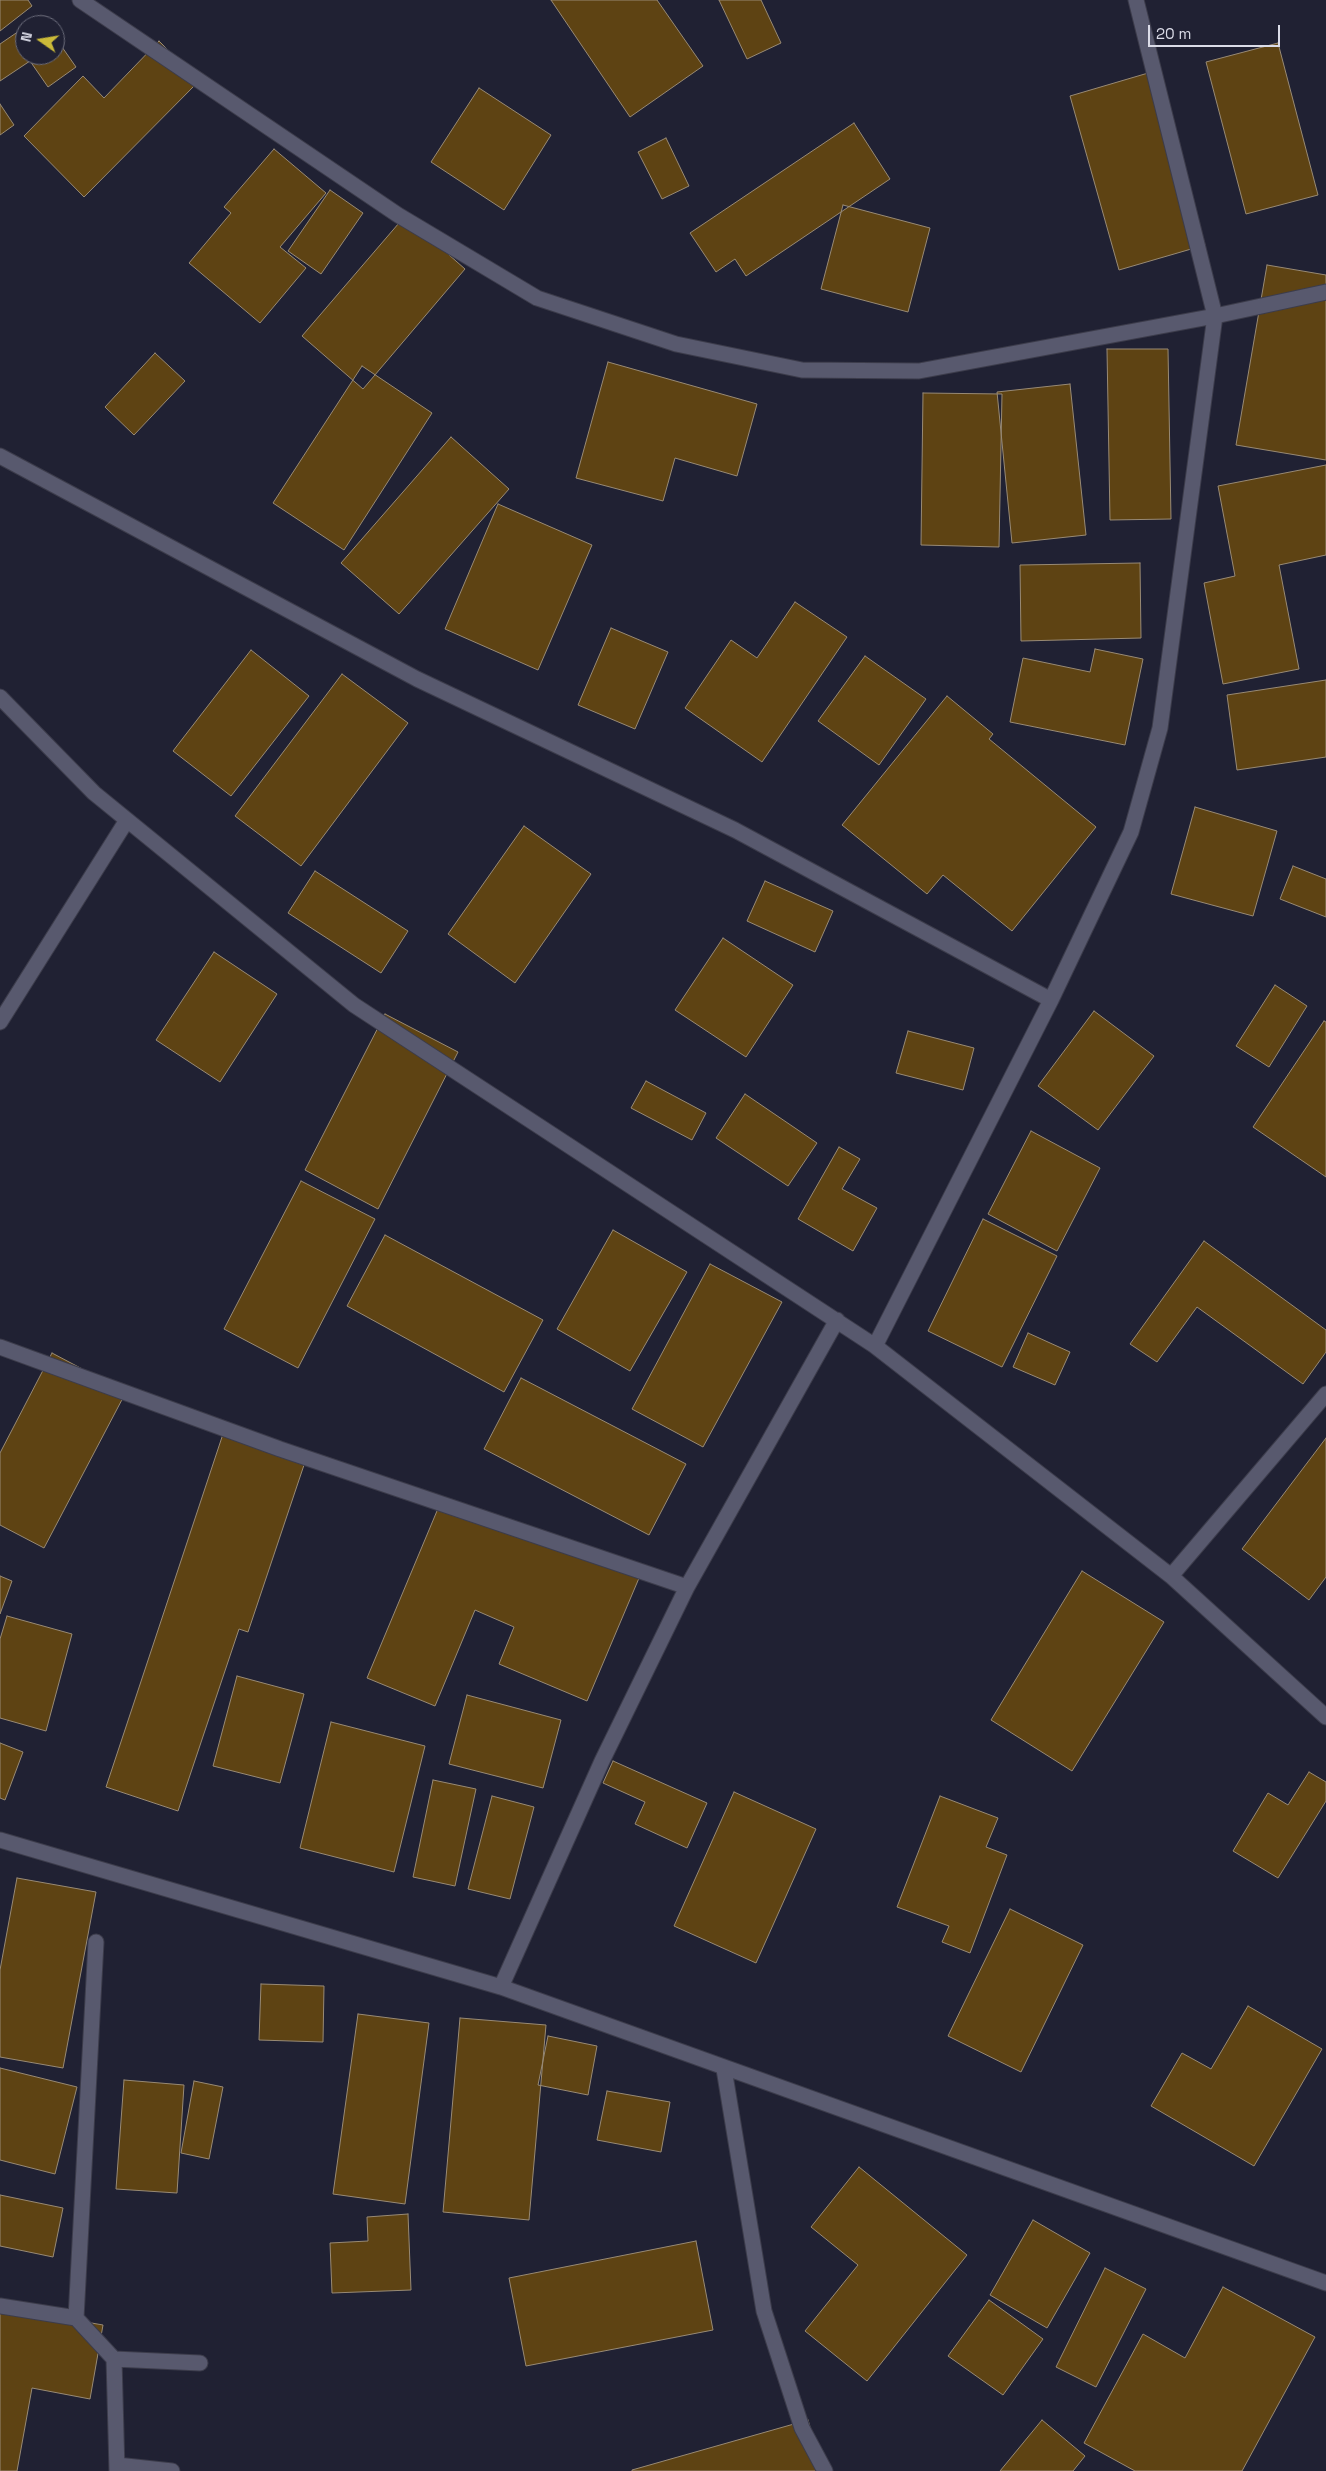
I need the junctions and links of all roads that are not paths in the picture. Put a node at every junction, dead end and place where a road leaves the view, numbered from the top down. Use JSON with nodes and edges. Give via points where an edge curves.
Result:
{"nodes":[{"id":1,"x":80,"y":0,"type":"edge"},
{"id":2,"x":1136,"y":0,"type":"edge"},
{"id":3,"x":1326,"y":292,"type":"edge"},
{"id":4,"x":1215,"y":316,"type":"junction"},
{"id":5,"x":0,"y":456,"type":"edge"},
{"id":6,"x":0,"y":697,"type":"edge"},
{"id":7,"x":127,"y":820,"type":"junction"},
{"id":8,"x":1051,"y":1000,"type":"junction"},
{"id":9,"x":0,"y":1022,"type":"edge"},
{"id":10,"x":837,"y":1320,"type":"junction"},
{"id":11,"x":875,"y":1346,"type":"junction"},
{"id":12,"x":0,"y":1347,"type":"edge"},
{"id":13,"x":1326,"y":1394,"type":"edge"},
{"id":14,"x":1171,"y":1576,"type":"junction"},
{"id":15,"x":687,"y":1587,"type":"junction"},
{"id":16,"x":1326,"y":1717,"type":"edge"},
{"id":17,"x":0,"y":1840,"type":"edge"},
{"id":18,"x":96,"y":1942,"type":"dead end"},
{"id":19,"x":500,"y":1987,"type":"junction"},
{"id":20,"x":724,"y":2069,"type":"junction"},
{"id":21,"x":1326,"y":2283,"type":"edge"},
{"id":22,"x":0,"y":2306,"type":"edge"},
{"id":23,"x":76,"y":2318,"type":"junction"},
{"id":24,"x":114,"y":2359,"type":"junction"},
{"id":25,"x":200,"y":2363,"type":"dead end"},
{"id":26,"x":117,"y":2468,"type":"edge"},
{"id":27,"x":172,"y":2471,"type":"edge"},
{"id":28,"x":825,"y":2471,"type":"edge"}],
"edges":[{"from":1,"to":4,"type":"street","via":[[398,215],[537,298],[676,344],[802,370],[919,372]]},
{"from":2,"to":4,"type":"street"},
{"from":3,"to":4,"type":"street"},
{"from":4,"to":8,"type":"street","via":[[1160,728],[1131,832]]},
{"from":5,"to":8,"type":"street","via":[[417,679],[735,830]]},
{"from":6,"to":7,"type":"street","via":[[94,793]]},
{"from":7,"to":9,"type":"street"},
{"from":7,"to":10,"type":"street","via":[[354,1005]]},
{"from":8,"to":11,"type":"street"},
{"from":10,"to":11,"type":"street"},
{"from":10,"to":15,"type":"street"},
{"from":11,"to":14,"type":"street"},
{"from":12,"to":15,"type":"street","via":[[280,1449]]},
{"from":13,"to":14,"type":"street"},
{"from":14,"to":16,"type":"street"},
{"from":15,"to":19,"type":"street","via":[[602,1761]]},
{"from":17,"to":19,"type":"street"},
{"from":18,"to":23,"type":"street"},
{"from":19,"to":20,"type":"street"},
{"from":20,"to":21,"type":"street"},
{"from":20,"to":28,"type":"street","via":[[764,2311],[802,2428]]},
{"from":22,"to":23,"type":"street"},
{"from":23,"to":24,"type":"street"},
{"from":24,"to":25,"type":"street"},
{"from":24,"to":26,"type":"street"},
{"from":26,"to":27,"type":"street"}]}
